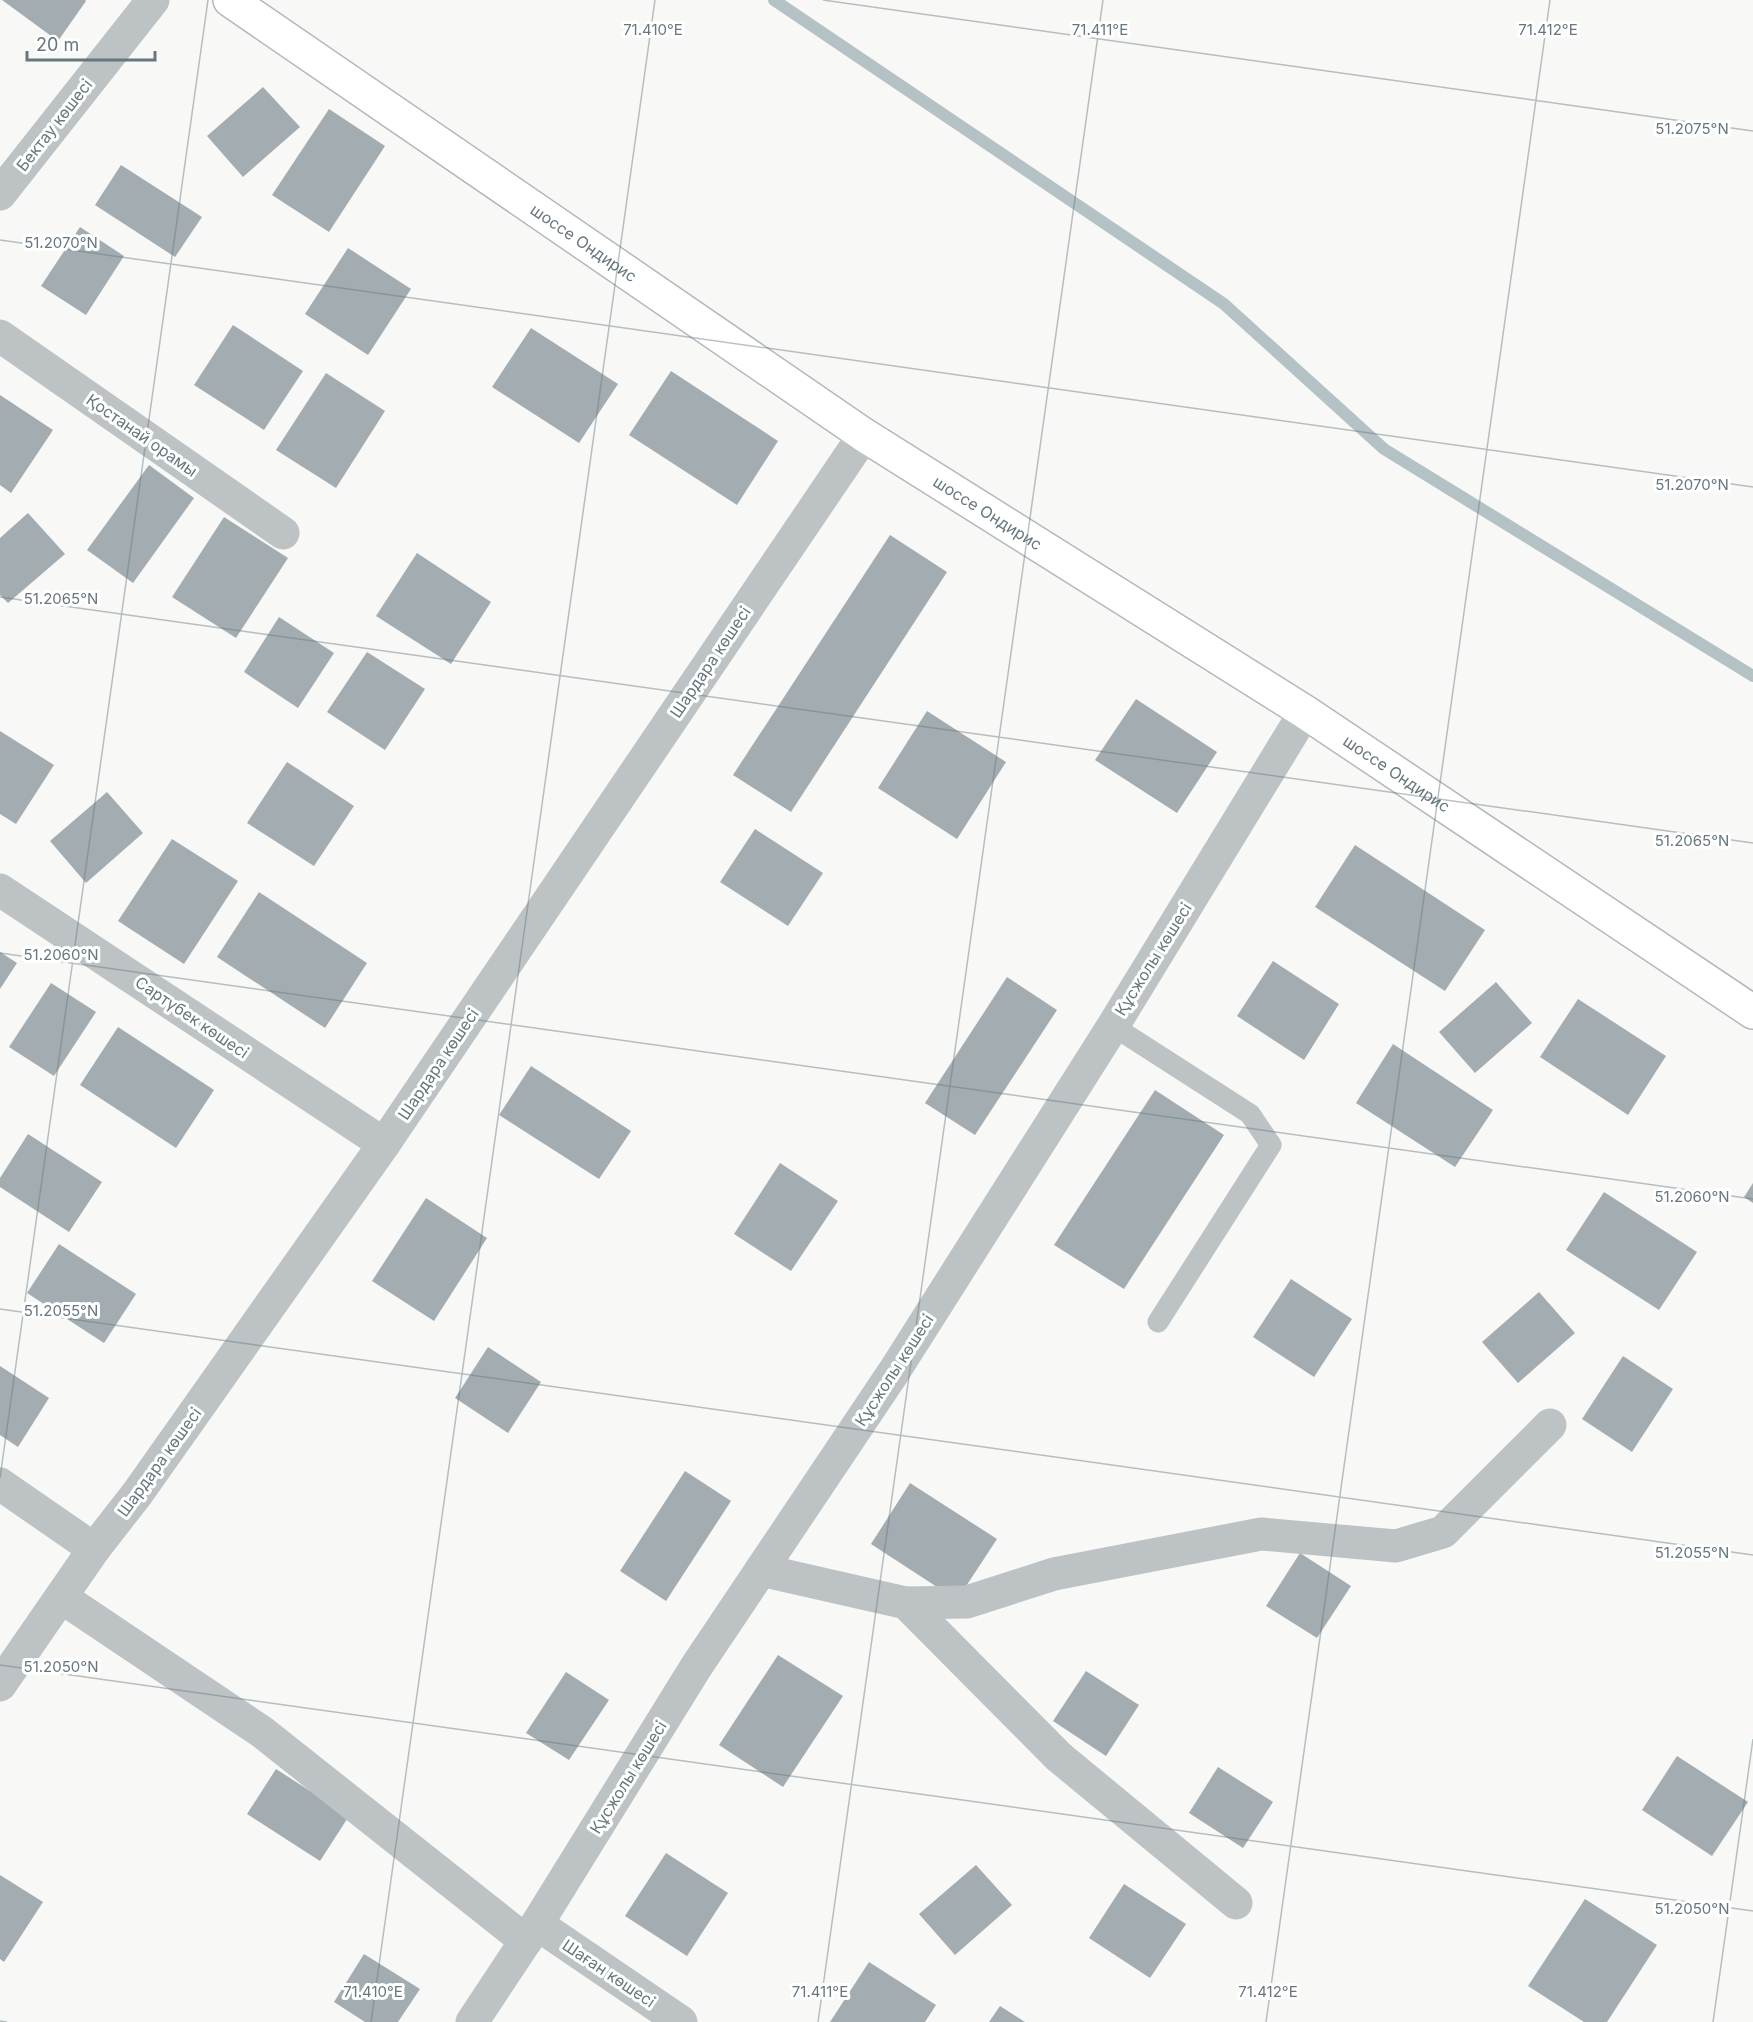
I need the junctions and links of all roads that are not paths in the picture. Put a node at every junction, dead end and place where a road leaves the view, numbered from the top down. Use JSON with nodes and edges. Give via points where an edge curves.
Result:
{"nodes":[{"id":1,"x":153,"y":0,"type":"edge"},
{"id":2,"x":230,"y":0,"type":"edge"},
{"id":3,"x":0,"y":194,"type":"edge"},
{"id":4,"x":0,"y":336,"type":"edge"},
{"id":5,"x":864,"y":435,"type":"junction"},
{"id":6,"x":283,"y":533,"type":"dead end"},
{"id":7,"x":1305,"y":712,"type":"junction"},
{"id":8,"x":0,"y":890,"type":"edge"},
{"id":9,"x":1753,"y":1012,"type":"edge"},
{"id":10,"x":1113,"y":1026,"type":"junction"},
{"id":11,"x":384,"y":1144,"type":"junction"},
{"id":12,"x":1158,"y":1322,"type":"dead end"},
{"id":13,"x":1550,"y":1425,"type":"dead end"},
{"id":14,"x":0,"y":1484,"type":"edge"},
{"id":15,"x":94,"y":1548,"type":"junction"},
{"id":16,"x":761,"y":1570,"type":"junction"},
{"id":17,"x":61,"y":1597,"type":"junction"},
{"id":18,"x":906,"y":1603,"type":"junction"},
{"id":19,"x":0,"y":1685,"type":"edge"},
{"id":20,"x":1236,"y":1903,"type":"dead end"},
{"id":21,"x":531,"y":1933,"type":"junction"},
{"id":22,"x":472,"y":2022,"type":"edge"},
{"id":23,"x":681,"y":2022,"type":"edge"}],
"edges":[{"from":1,"to":3,"type":"street","name":"Бектау көшесі"},
{"from":2,"to":5,"type":"main road","name":"шоссе Ондирис"},
{"from":4,"to":6,"type":"street","name":"Қостанай орамы"},
{"from":5,"to":7,"type":"main road","name":"шоссе Ондирис"},
{"from":5,"to":11,"type":"street","name":"Шардара көшесі"},
{"from":7,"to":9,"type":"main road","name":"шоссе Ондирис"},
{"from":7,"to":10,"type":"street","name":"Құсжолы көшесі"},
{"from":8,"to":11,"type":"street","name":"Сартүбек көшесі"},
{"from":10,"to":12,"type":"lane","via":[[1250,1114],[1271,1145]]},
{"from":10,"to":16,"type":"street","name":"Құсжолы көшесі","via":[[895,1370]]},
{"from":11,"to":15,"type":"street","name":"Шардара көшесі","via":[[137,1494]]},
{"from":13,"to":18,"type":"street","via":[[1443,1532],[1396,1546],[1261,1534],[1054,1574],[967,1602]]},
{"from":14,"to":15,"type":"street"},
{"from":15,"to":17,"type":"street","name":"Шардара көшесі"},
{"from":16,"to":18,"type":"street"},
{"from":16,"to":21,"type":"street","name":"Құсжолы көшесі","via":[[696,1666]]},
{"from":17,"to":19,"type":"street","name":"Шардара көшесі"},
{"from":17,"to":21,"type":"street","name":"Шаған көшесі","via":[[262,1732]]},
{"from":18,"to":20,"type":"street","via":[[1059,1757]]},
{"from":21,"to":22,"type":"street","name":"Құсжолы көшесі"},
{"from":21,"to":23,"type":"street","name":"Шаған көшесі"}]}
